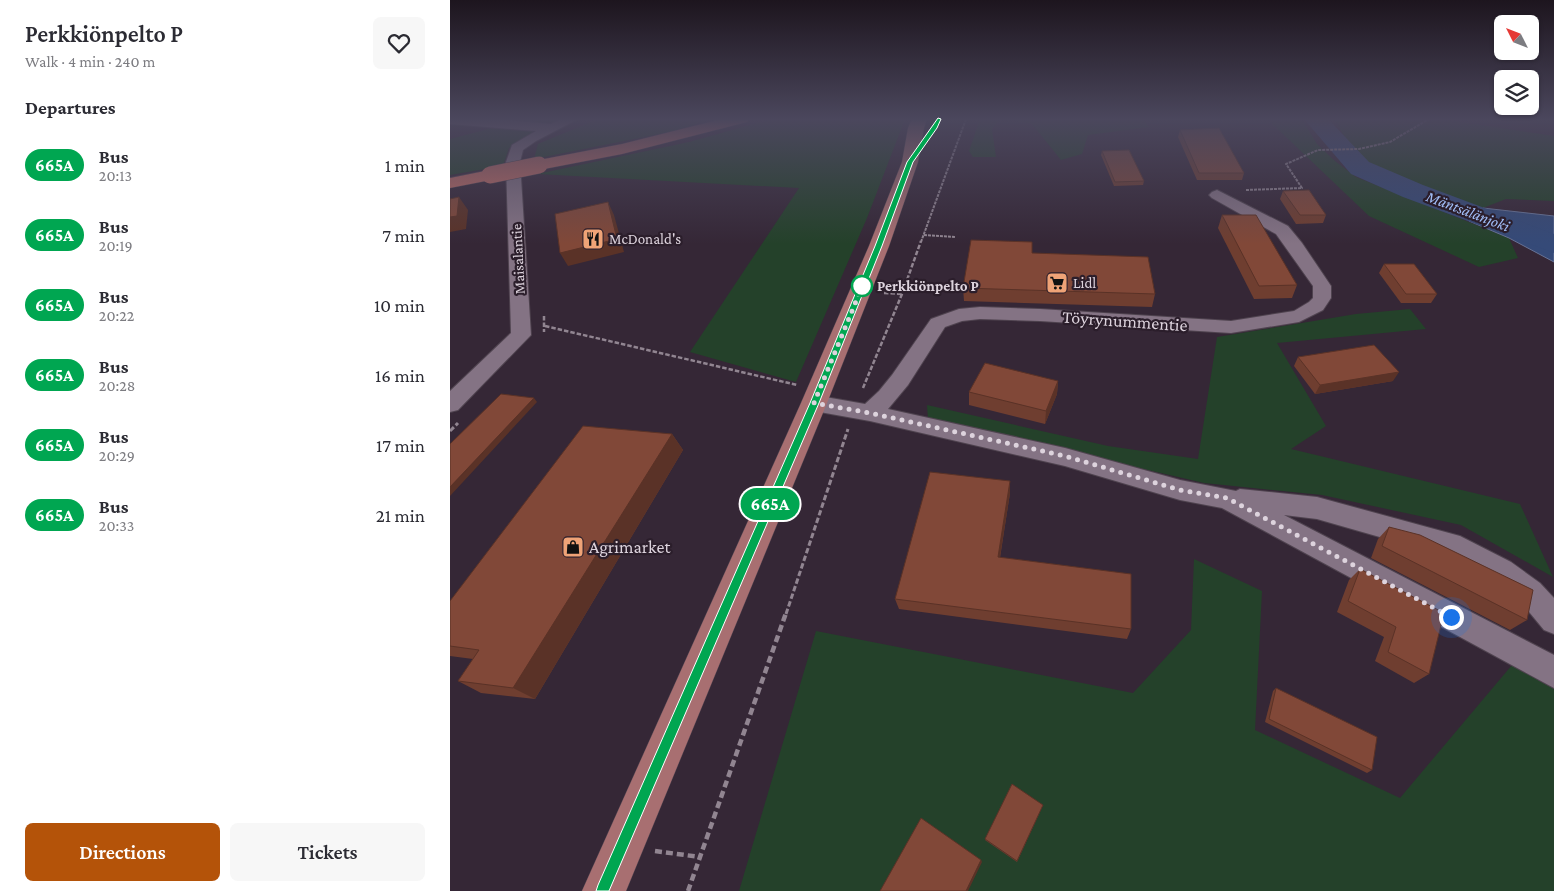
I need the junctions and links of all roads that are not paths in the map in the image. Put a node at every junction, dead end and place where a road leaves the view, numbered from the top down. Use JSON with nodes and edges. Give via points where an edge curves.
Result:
{"nodes":[{"id":1,"x":513,"y":161,"type":"edge"},
{"id":2,"x":560,"y":161,"type":"edge"},
{"id":3,"x":910,"y":162,"type":"edge"},
{"id":4,"x":450,"y":183,"type":"edge"},
{"id":5,"x":1218,"y":195,"type":"road end"},
{"id":6,"x":817,"y":397,"type":"junction"},
{"id":7,"x":450,"y":404,"type":"edge"},
{"id":8,"x":862,"y":412,"type":"junction"},
{"id":9,"x":1227,"y":498,"type":"junction"},
{"id":10,"x":1554,"y":620,"type":"edge"},
{"id":11,"x":1554,"y":672,"type":"edge"},
{"id":12,"x":604,"y":891,"type":"edge"}],
"edges":[{"from":1,"to":7,"type":"street","name":"Maisalantie","via":[[521,335]]},
{"from":2,"to":4,"type":"highway","bridge":true},
{"from":3,"to":6,"type":"main road"},
{"from":5,"to":8,"type":"street","name":"Töyrynummentie","via":[[1282,230],[1322,286],[1322,298],[1316,306],[1299,316],[1275,322],[1231,327],[1040,315],[959,315],[938,323],[887,397]]},
{"from":6,"to":8,"type":"street"},
{"from":6,"to":12,"type":"main road"},
{"from":8,"to":9,"type":"street","via":[[1065,456],[1180,490]]},
{"from":9,"to":10,"type":"street","via":[[1317,508],[1460,548],[1530,592]]},
{"from":9,"to":11,"type":"street"}]}
